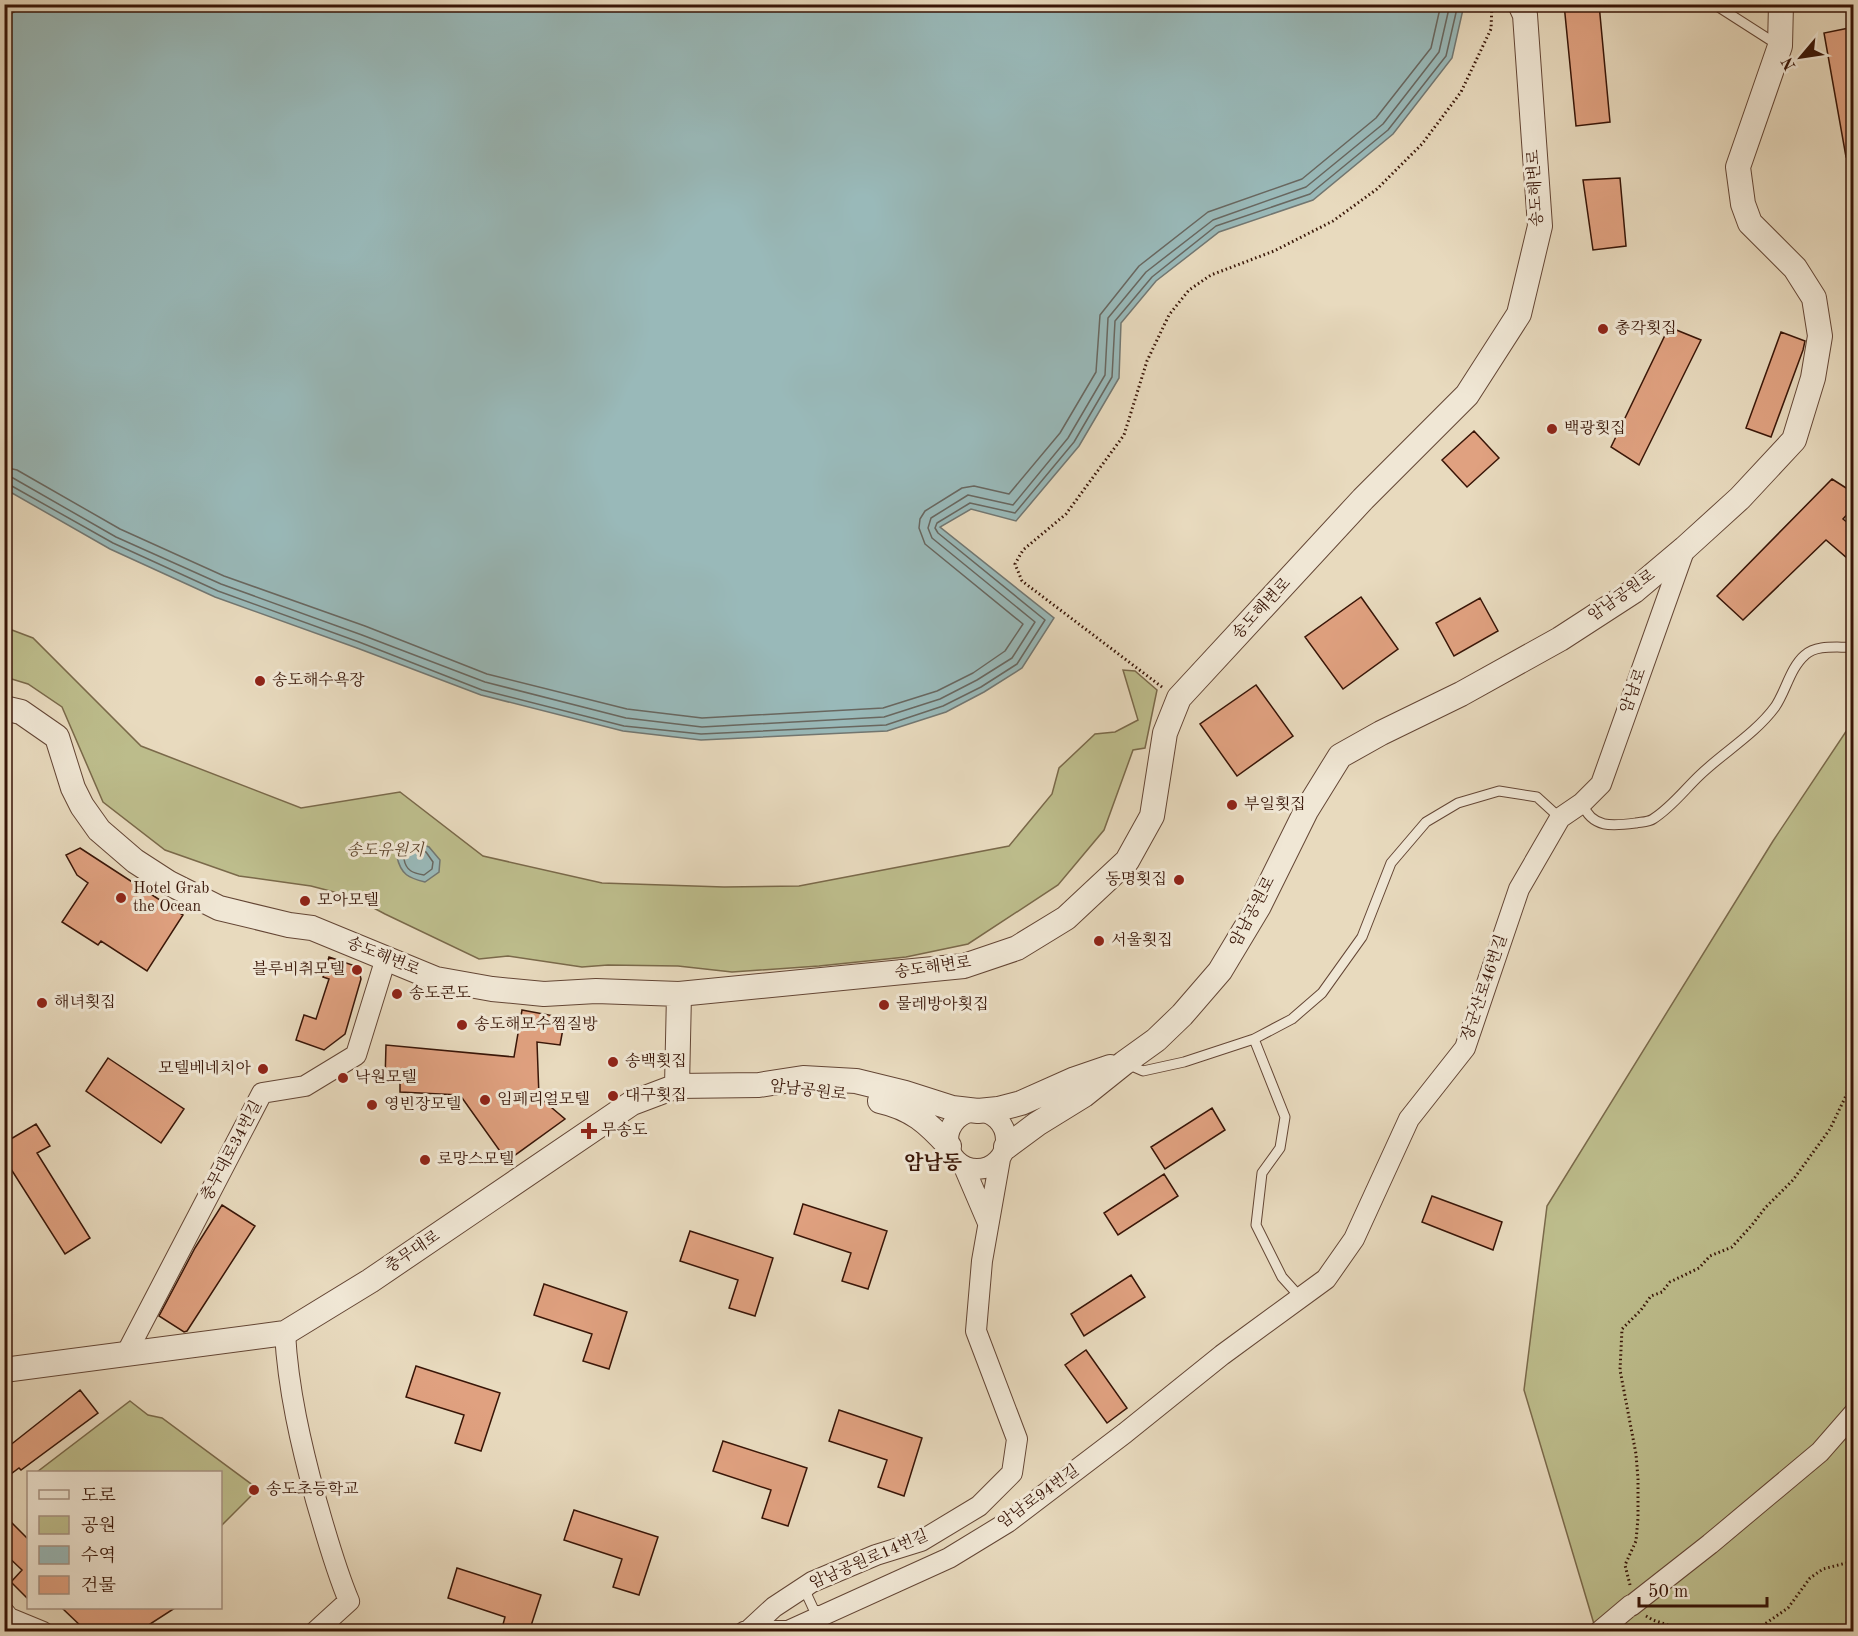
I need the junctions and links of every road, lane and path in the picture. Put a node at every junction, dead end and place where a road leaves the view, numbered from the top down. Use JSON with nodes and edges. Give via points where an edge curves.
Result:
{"nodes":[{"id":1,"x":19,"y":4,"type":"edge"},
{"id":2,"x":1492,"y":4,"type":"edge"},
{"id":3,"x":1714,"y":4,"type":"edge"},
{"id":4,"x":1781,"y":4,"type":"edge"},
{"id":5,"x":1524,"y":8,"type":"edge"},
{"id":6,"x":4,"y":12,"type":"edge"},
{"id":7,"x":1780,"y":46,"type":"junction"},
{"id":8,"x":1685,"y":549,"type":"junction"},
{"id":9,"x":1854,"y":647,"type":"edge"},
{"id":10,"x":1178,"y":699,"type":"junction"},
{"id":11,"x":4,"y":708,"type":"edge"},
{"id":12,"x":1582,"y":803,"type":"junction"},
{"id":13,"x":1560,"y":818,"type":"junction"},
{"id":14,"x":386,"y":958,"type":"junction"},
{"id":15,"x":679,"y":994,"type":"junction"},
{"id":16,"x":1254,"y":1039,"type":"junction"},
{"id":17,"x":1124,"y":1062,"type":"junction"},
{"id":18,"x":1854,"y":1079,"type":"edge"},
{"id":19,"x":759,"y":1084,"type":"junction"},
{"id":20,"x":677,"y":1086,"type":"junction"},
{"id":21,"x":978,"y":1111,"type":"junction"},
{"id":22,"x":949,"y":1146,"type":"junction"},
{"id":23,"x":1003,"y":1153,"type":"junction"},
{"id":24,"x":964,"y":1167,"type":"junction"},
{"id":25,"x":988,"y":1223,"type":"junction"},
{"id":26,"x":1300,"y":1297,"type":"junction"},
{"id":27,"x":285,"y":1333,"type":"junction"},
{"id":28,"x":126,"y":1354,"type":"junction"},
{"id":29,"x":4,"y":1370,"type":"edge"},
{"id":30,"x":1854,"y":1413,"type":"edge"},
{"id":31,"x":1638,"y":1518,"type":"dead end"},
{"id":32,"x":1854,"y":1561,"type":"edge"},
{"id":33,"x":812,"y":1582,"type":"junction"},
{"id":34,"x":4,"y":1612,"type":"edge"},
{"id":35,"x":824,"y":1615,"type":"junction"},
{"id":36,"x":746,"y":1631,"type":"edge"},
{"id":37,"x":43,"y":1632,"type":"edge"},
{"id":38,"x":315,"y":1632,"type":"edge"},
{"id":39,"x":1599,"y":1632,"type":"edge"},
{"id":40,"x":1750,"y":1632,"type":"edge"}],
"edges":[{"from":1,"to":6,"type":"lane"},
{"from":2,"to":10,"type":"path","via":[[1491,29],[1461,92],[1422,144],[1377,189],[1333,220],[1274,251],[1211,275],[1189,290],[1169,315],[1147,361],[1124,435],[1066,514],[1023,550],[1015,564],[1022,581]]},
{"from":3,"to":7,"type":"lane"},
{"from":4,"to":7,"type":"street","name":"암남공원로"},
{"from":5,"to":10,"type":"street","name":"송도해변로","via":[[1540,226],[1519,314],[1467,395]]},
{"from":7,"to":8,"type":"street","name":"암남공원로","via":[[1738,167],[1750,223],[1795,268],[1814,298],[1820,336],[1813,378],[1794,440]]},
{"from":8,"to":12,"type":"street","name":"암남로","via":[[1600,784]]},
{"from":8,"to":17,"type":"street","name":"암남공원로","via":[[1634,591],[1560,639],[1340,756],[1220,971],[1156,1040]]},
{"from":9,"to":12,"type":"lane","via":[[1819,648],[1806,654],[1775,707],[1652,820],[1602,824],[1589,817]]},
{"from":10,"to":15,"type":"street","name":"송도해변로","via":[[1165,733],[1152,816],[1127,861],[1066,918],[1017,948],[964,966]]},
{"from":11,"to":14,"type":"street","name":"송도해변로","via":[[21,712],[57,736],[82,806],[99,830],[135,861],[219,908],[312,928]]},
{"from":12,"to":13,"type":"street","name":"암남로"},
{"from":13,"to":16,"type":"lane","via":[[1537,797],[1499,791],[1458,803],[1426,822],[1391,863],[1362,937],[1322,993],[1292,1019]]},
{"from":13,"to":26,"type":"street","name":"장군산로46번길","via":[[1519,889],[1465,1048],[1409,1119],[1354,1239],[1326,1279]]},
{"from":14,"to":15,"type":"street","name":"송도해변로","via":[[436,979],[492,989],[544,994]]},
{"from":14,"to":28,"type":"street","name":"충무대로34번길","via":[[356,1055],[305,1086],[262,1094]]},
{"from":15,"to":20,"type":"street"},
{"from":16,"to":17,"type":"lane","via":[[1143,1071]]},
{"from":16,"to":26,"type":"lane","via":[[1285,1118],[1280,1148],[1262,1173],[1256,1225],[1282,1277]]},
{"from":17,"to":21,"type":"street","name":"암남공원로","via":[[1021,1102]]},
{"from":17,"to":23,"type":"street","name":"암남공원로","via":[[1084,1095],[1036,1124]]},
{"from":18,"to":31,"type":"path","via":[[1830,1129],[1793,1180],[1752,1225],[1731,1247],[1710,1256],[1699,1268],[1651,1296],[1622,1329],[1620,1370],[1636,1454]]},
{"from":19,"to":20,"type":"street","name":"암남공원로"},
{"from":19,"to":21,"type":"street","name":"암남공원로","via":[[803,1078],[856,1081],[952,1108]]},
{"from":19,"to":22,"type":"street","name":"암남공원로","via":[[889,1103],[927,1122]]},
{"from":20,"to":27,"type":"street","name":"충무대로","via":[[632,1104],[370,1281]]},
{"from":21,"to":22,"type":"street","via":[[955,1122],[949,1133]]},
{"from":21,"to":23,"type":"street","via":[[991,1114],[1000,1123],[1006,1135]]},
{"from":22,"to":24,"type":"street"},
{"from":23,"to":24,"type":"street","via":[[990,1167]]},
{"from":23,"to":25,"type":"street","name":"암남공원로14번길"},
{"from":24,"to":25,"type":"street"},
{"from":25,"to":33,"type":"street","name":"암남공원로14번길","via":[[976,1331],[1017,1439],[1012,1473],[979,1506],[921,1541]]},
{"from":26,"to":35,"type":"street","name":"암남로94번길","via":[[1008,1522],[949,1558]]},
{"from":27,"to":28,"type":"street","name":"충무대로"},
{"from":27,"to":38,"type":"street","via":[[287,1371],[306,1461],[336,1572],[349,1601]]},
{"from":28,"to":29,"type":"street","name":"충무대로"},
{"from":30,"to":39,"type":"street","via":[[1820,1452]]},
{"from":32,"to":40,"type":"path","via":[[1823,1569],[1810,1578],[1788,1608]]},
{"from":33,"to":35,"type":"lane","via":[[807,1595],[813,1608]]},
{"from":33,"to":36,"type":"street","name":"암남공원로14번길"},
{"from":34,"to":37,"type":"street","via":[[9,1618]]},
{"from":35,"to":36,"type":"street","name":"암남로94번길","via":[[788,1631]]}]}
